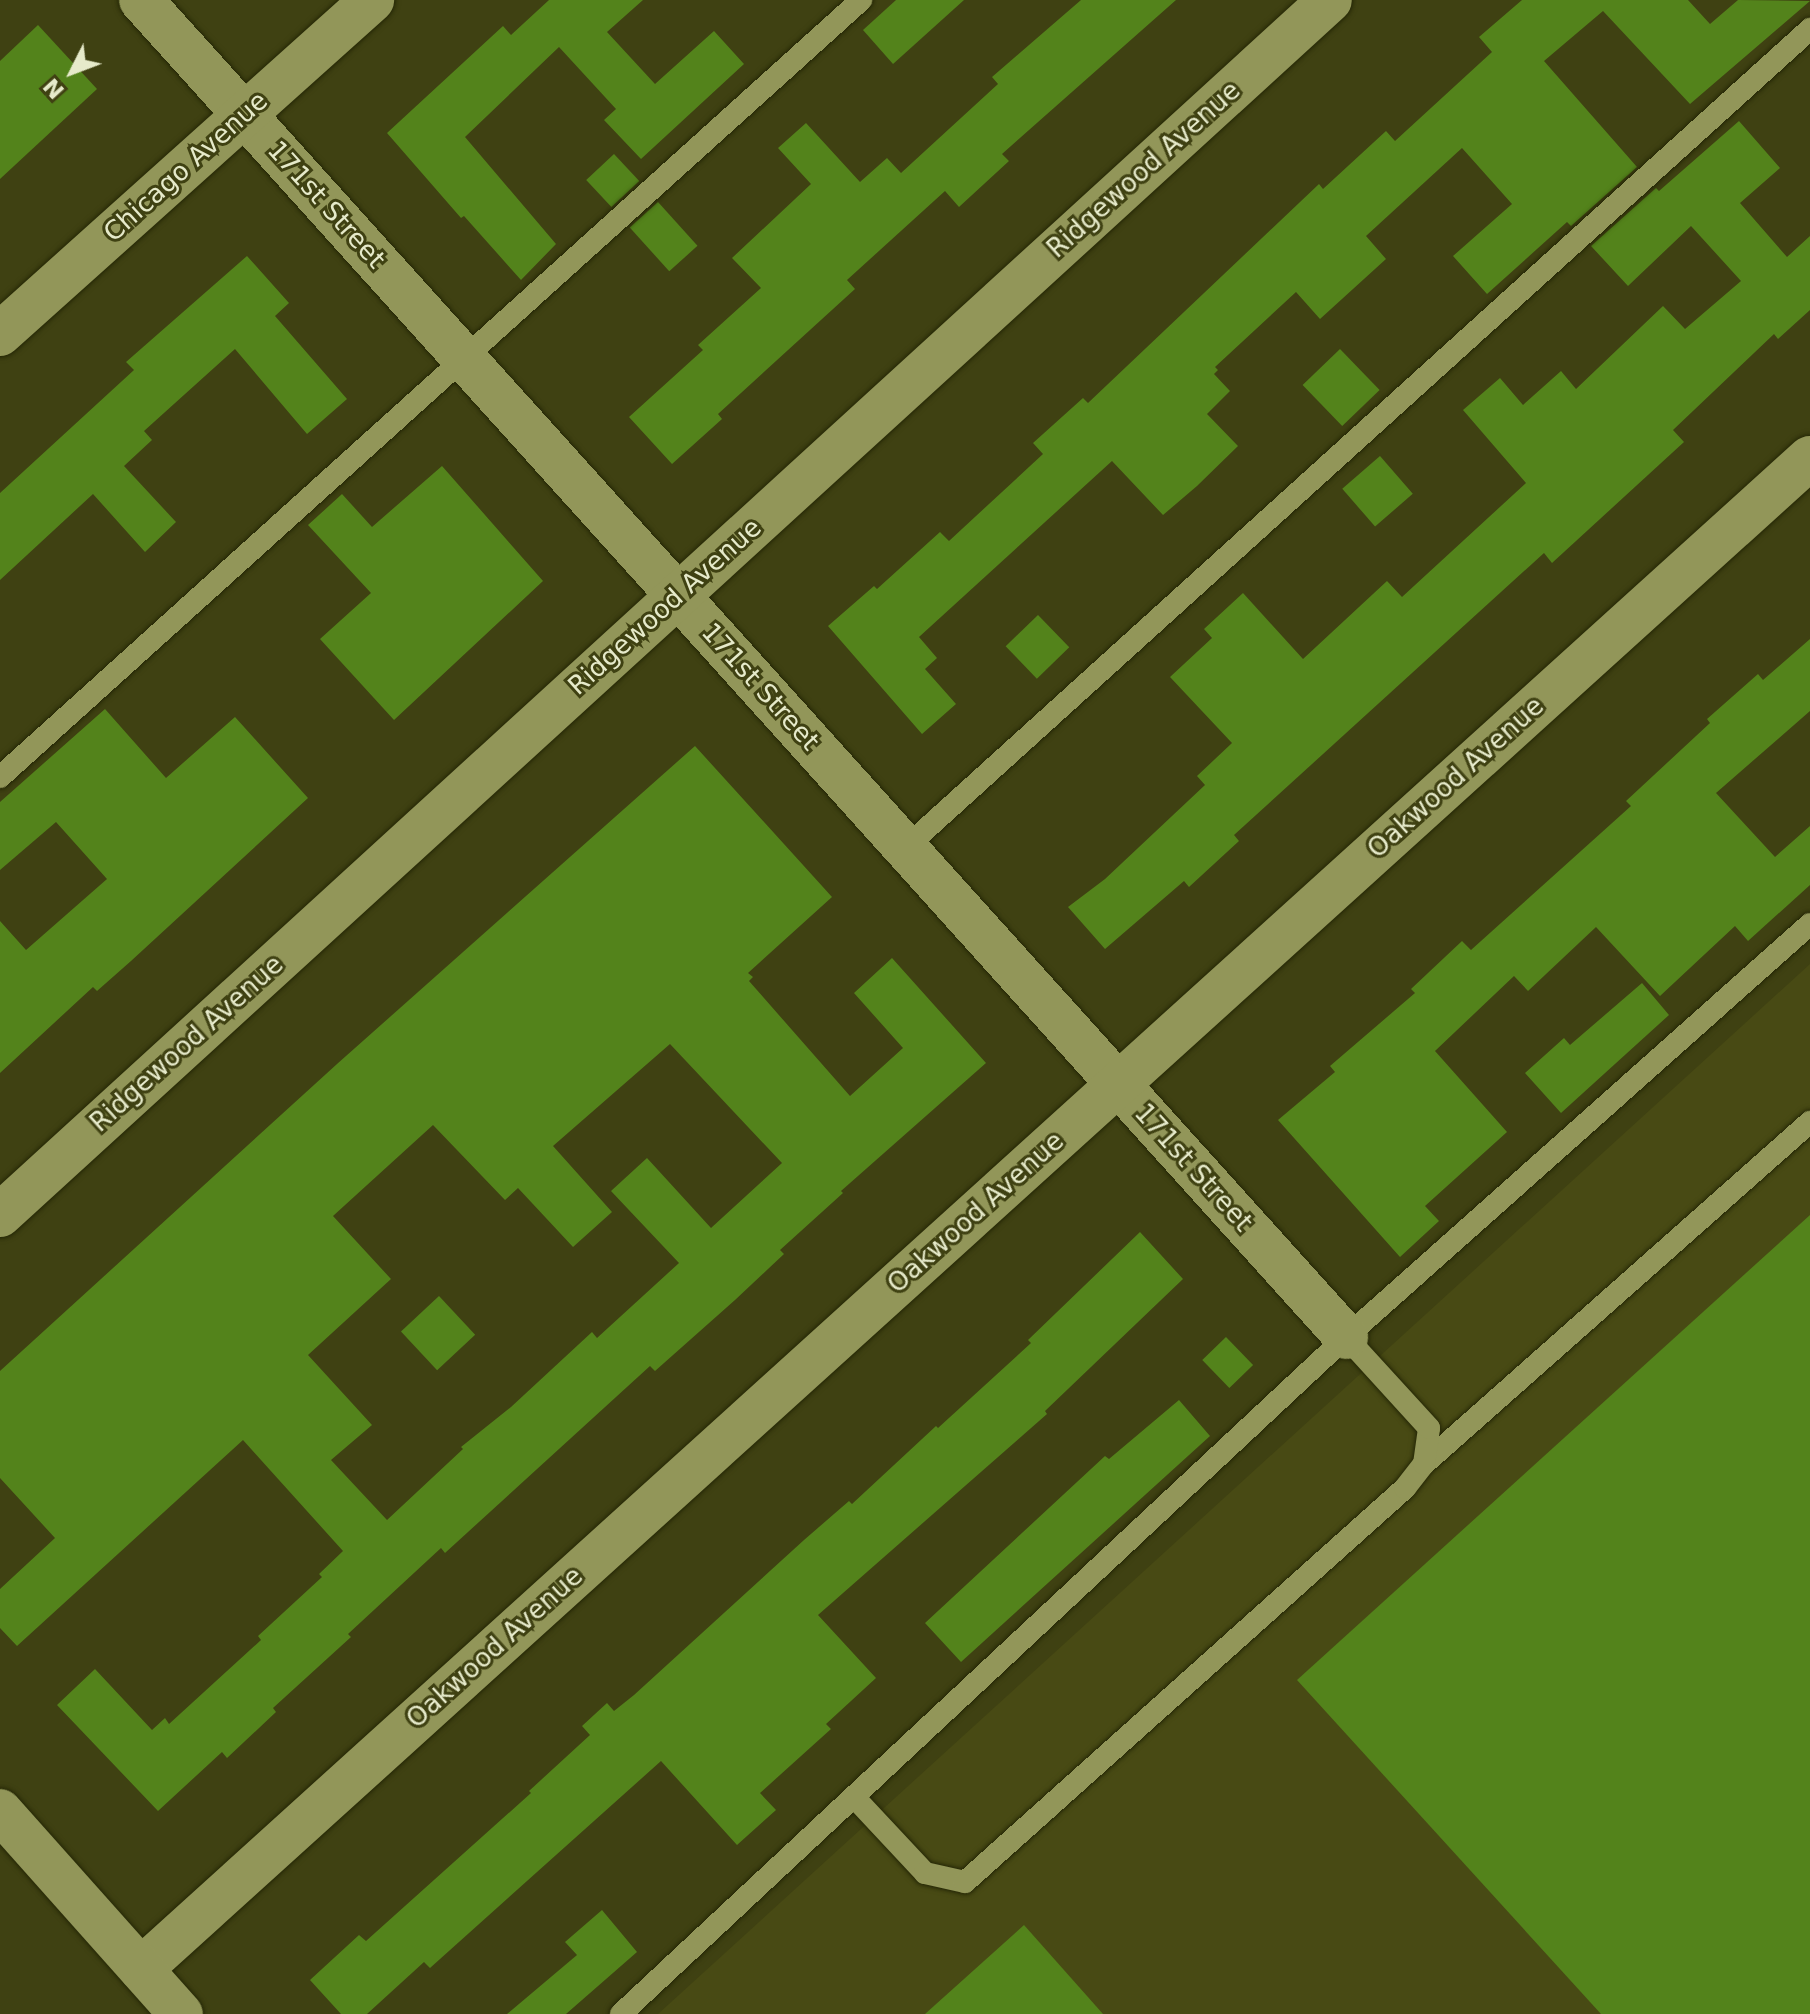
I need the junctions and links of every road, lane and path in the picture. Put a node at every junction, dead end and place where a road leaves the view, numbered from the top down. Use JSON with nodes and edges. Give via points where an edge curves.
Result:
{"nodes":[{"id":1,"x":141,"y":0,"type":"edge"},
{"id":2,"x":372,"y":0,"type":"edge"},
{"id":3,"x":861,"y":0,"type":"edge"},
{"id":4,"x":1330,"y":0,"type":"edge"},
{"id":5,"x":1810,"y":29,"type":"edge"},
{"id":6,"x":245,"y":115,"type":"junction"},
{"id":7,"x":0,"y":334,"type":"edge"},
{"id":8,"x":464,"y":359,"type":"junction"},
{"id":9,"x":1810,"y":458,"type":"edge"},
{"id":10,"x":678,"y":596,"type":"junction"},
{"id":11,"x":0,"y":777,"type":"edge"},
{"id":12,"x":905,"y":848,"type":"junction"},
{"id":13,"x":1810,"y":924,"type":"edge"},
{"id":14,"x":1118,"y":1084,"type":"junction"},
{"id":15,"x":1810,"y":1122,"type":"edge"},
{"id":16,"x":0,"y":1215,"type":"edge"},
{"id":17,"x":1346,"y":1337,"type":"junction"},
{"id":18,"x":1424,"y":1464,"type":"junction"},
{"id":19,"x":854,"y":1797,"type":"junction"},
{"id":20,"x":0,"y":1811,"type":"edge"},
{"id":21,"x":141,"y":1969,"type":"junction"},
{"id":22,"x":181,"y":2014,"type":"edge"},
{"id":23,"x":621,"y":2014,"type":"edge"}],
"edges":[{"from":1,"to":6,"type":"street","name":"171st Street"},
{"from":2,"to":6,"type":"street","name":"Chicago Avenue"},
{"from":3,"to":8,"type":"lane"},
{"from":4,"to":10,"type":"street","name":"Ridgewood Avenue"},
{"from":5,"to":12,"type":"lane"},
{"from":6,"to":7,"type":"street","name":"Chicago Avenue"},
{"from":6,"to":8,"type":"street","name":"171st Street"},
{"from":8,"to":10,"type":"street","name":"171st Street"},
{"from":8,"to":11,"type":"lane"},
{"from":9,"to":14,"type":"street","name":"Oakwood Avenue"},
{"from":10,"to":12,"type":"street","name":"171st Street"},
{"from":10,"to":16,"type":"street","name":"Ridgewood Avenue"},
{"from":12,"to":14,"type":"street","name":"171st Street"},
{"from":13,"to":17,"type":"lane"},
{"from":14,"to":17,"type":"street","name":"171st Street"},
{"from":14,"to":21,"type":"street","name":"Oakwood Avenue"},
{"from":15,"to":18,"type":"lane"},
{"from":17,"to":18,"type":"lane","via":[[1429,1428]]},
{"from":17,"to":19,"type":"lane"},
{"from":18,"to":19,"type":"lane","via":[[1405,1488],[965,1882],[925,1873]]},
{"from":19,"to":23,"type":"lane"},
{"from":20,"to":21,"type":"street"},
{"from":21,"to":22,"type":"street"}]}
